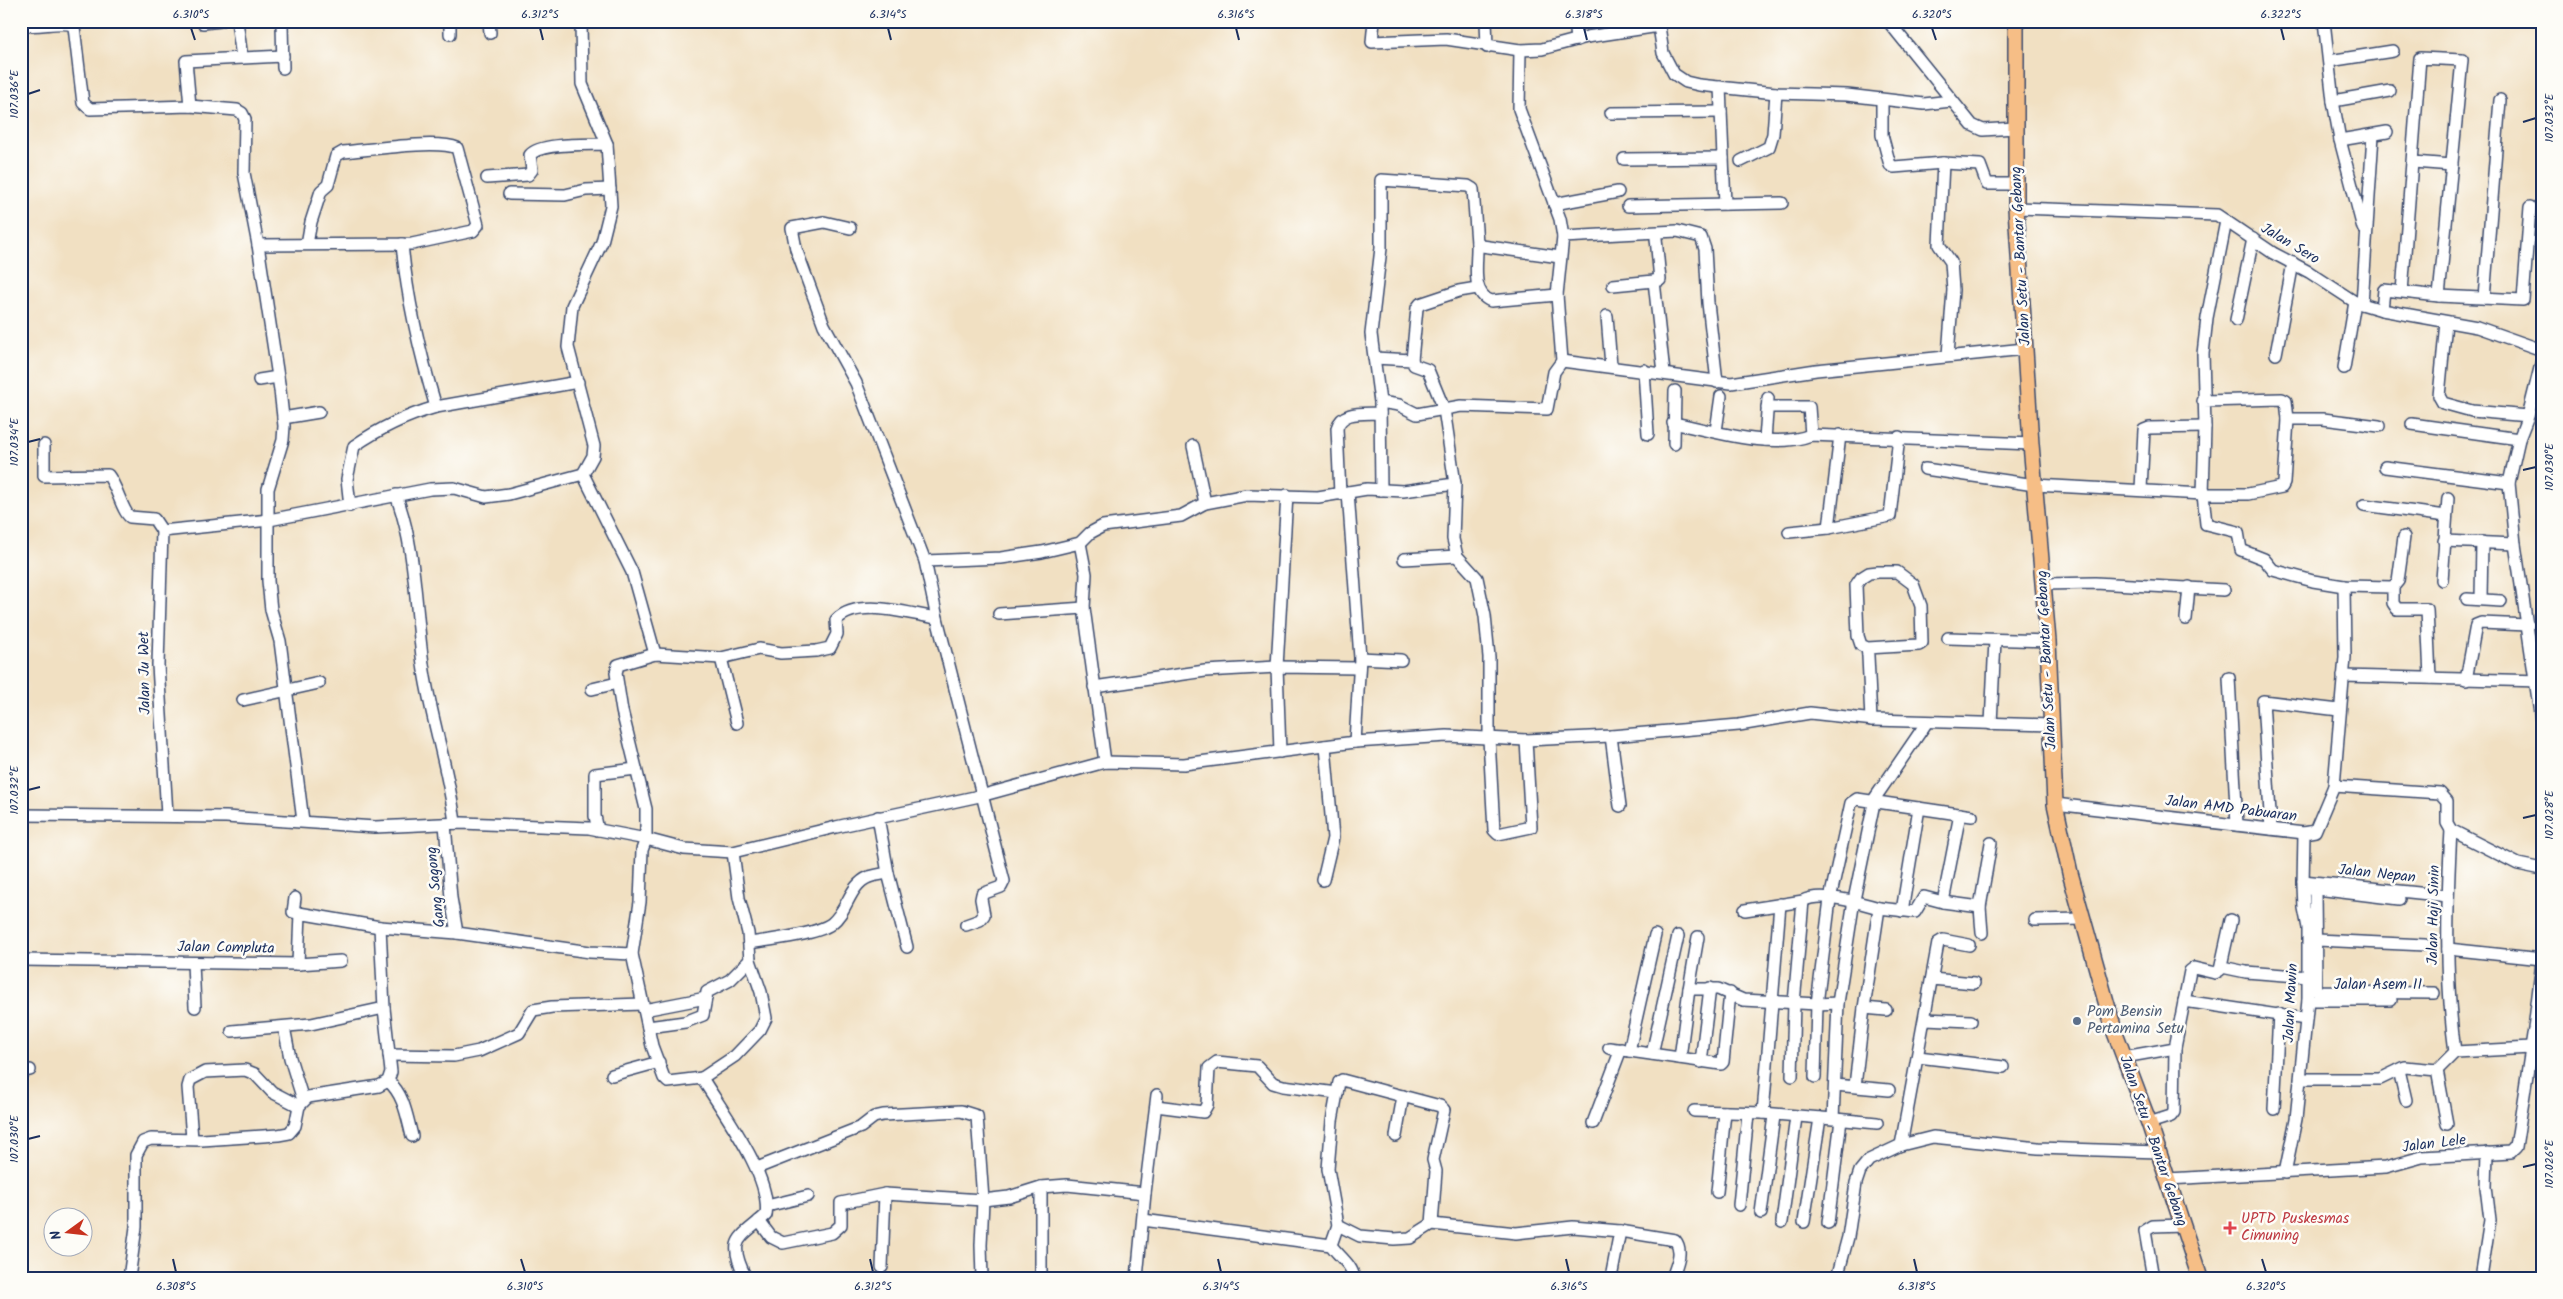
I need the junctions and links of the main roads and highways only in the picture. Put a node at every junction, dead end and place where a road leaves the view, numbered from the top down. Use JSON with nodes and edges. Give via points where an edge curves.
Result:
{"nodes":[{"id":1,"x":2016,"y":21,"type":"edge"},
{"id":2,"x":2200,"y":1278,"type":"edge"}],
"edges":[{"from":1,"to":2,"type":"main road","name":"Jalan Setu - Bantar Gebang","via":[[2016,208],[2048,641],[2055,804],[2070,873],[2124,1058]]}]}
